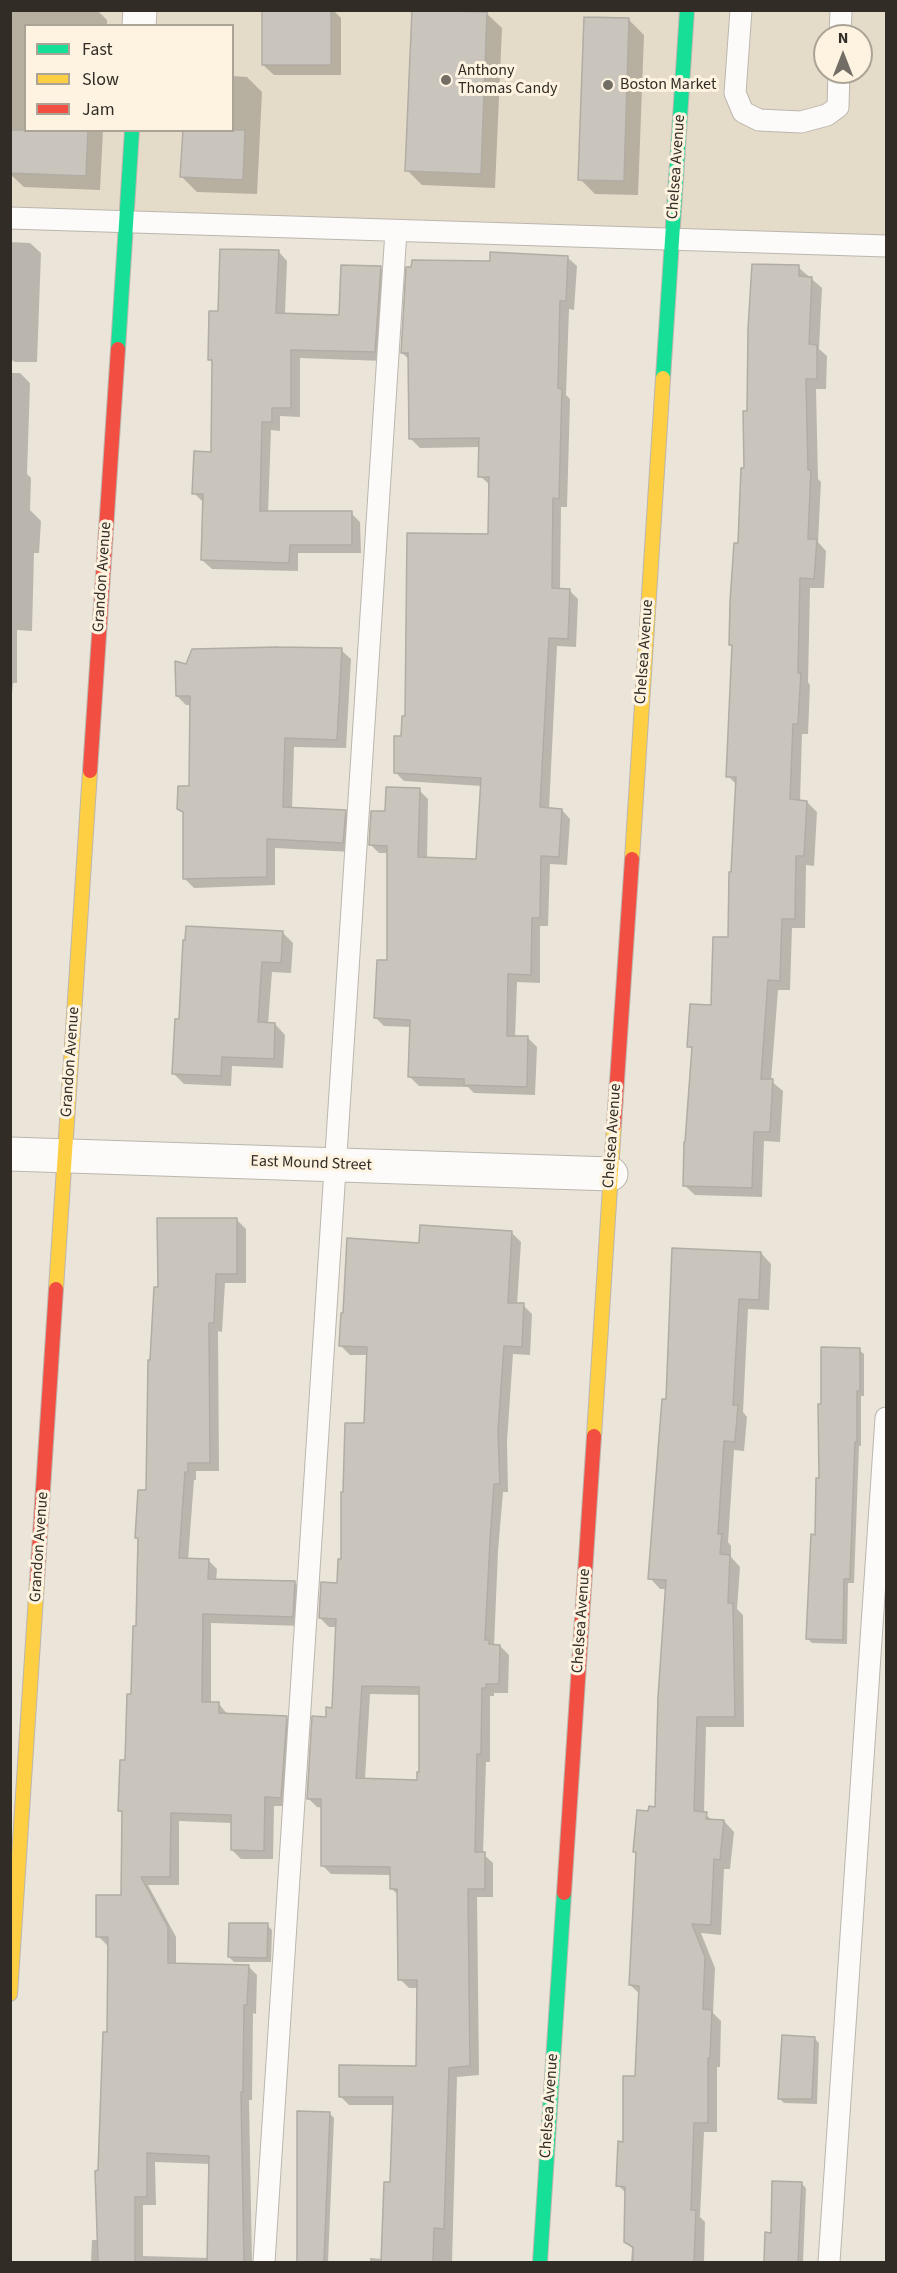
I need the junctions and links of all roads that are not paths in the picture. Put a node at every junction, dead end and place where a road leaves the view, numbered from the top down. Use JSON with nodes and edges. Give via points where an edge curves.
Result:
{"nodes":[{"id":1,"x":687,"y":10,"type":"edge"},
{"id":2,"x":741,"y":10,"type":"edge"},
{"id":3,"x":839,"y":84,"type":"edge"},
{"id":4,"x":132,"y":132,"type":"edge"},
{"id":5,"x":10,"y":218,"type":"edge"},
{"id":6,"x":126,"y":222,"type":"junction"},
{"id":7,"x":396,"y":231,"type":"junction"},
{"id":8,"x":672,"y":240,"type":"junction"},
{"id":9,"x":886,"y":246,"type":"edge"},
{"id":10,"x":10,"y":1154,"type":"edge"},
{"id":11,"x":65,"y":1156,"type":"junction"},
{"id":12,"x":335,"y":1165,"type":"junction"},
{"id":13,"x":611,"y":1174,"type":"junction"},
{"id":14,"x":886,"y":1418,"type":"edge"},
{"id":15,"x":10,"y":1994,"type":"edge"},
{"id":16,"x":264,"y":2262,"type":"edge"},
{"id":17,"x":540,"y":2262,"type":"edge"},
{"id":18,"x":829,"y":2262,"type":"edge"}],
"edges":[{"from":1,"to":8,"type":"street","name":"Chelsea Avenue"},
{"from":2,"to":3,"type":"lane","via":[[735,93],[743,112],[759,120],[801,122],[827,116],[838,107]]},
{"from":4,"to":6,"type":"street","name":"Grandon Avenue"},
{"from":5,"to":6,"type":"lane"},
{"from":6,"to":7,"type":"lane"},
{"from":6,"to":11,"type":"street","name":"Grandon Avenue"},
{"from":7,"to":8,"type":"lane"},
{"from":7,"to":12,"type":"lane"},
{"from":8,"to":9,"type":"lane"},
{"from":8,"to":13,"type":"street","name":"Chelsea Avenue"},
{"from":10,"to":11,"type":"street","name":"East Mound Street"},
{"from":11,"to":12,"type":"street","name":"East Mound Street"},
{"from":11,"to":15,"type":"street","name":"Grandon Avenue"},
{"from":12,"to":13,"type":"street","name":"East Mound Street"},
{"from":12,"to":16,"type":"lane"},
{"from":13,"to":17,"type":"street","name":"Chelsea Avenue"},
{"from":14,"to":18,"type":"lane"}]}
